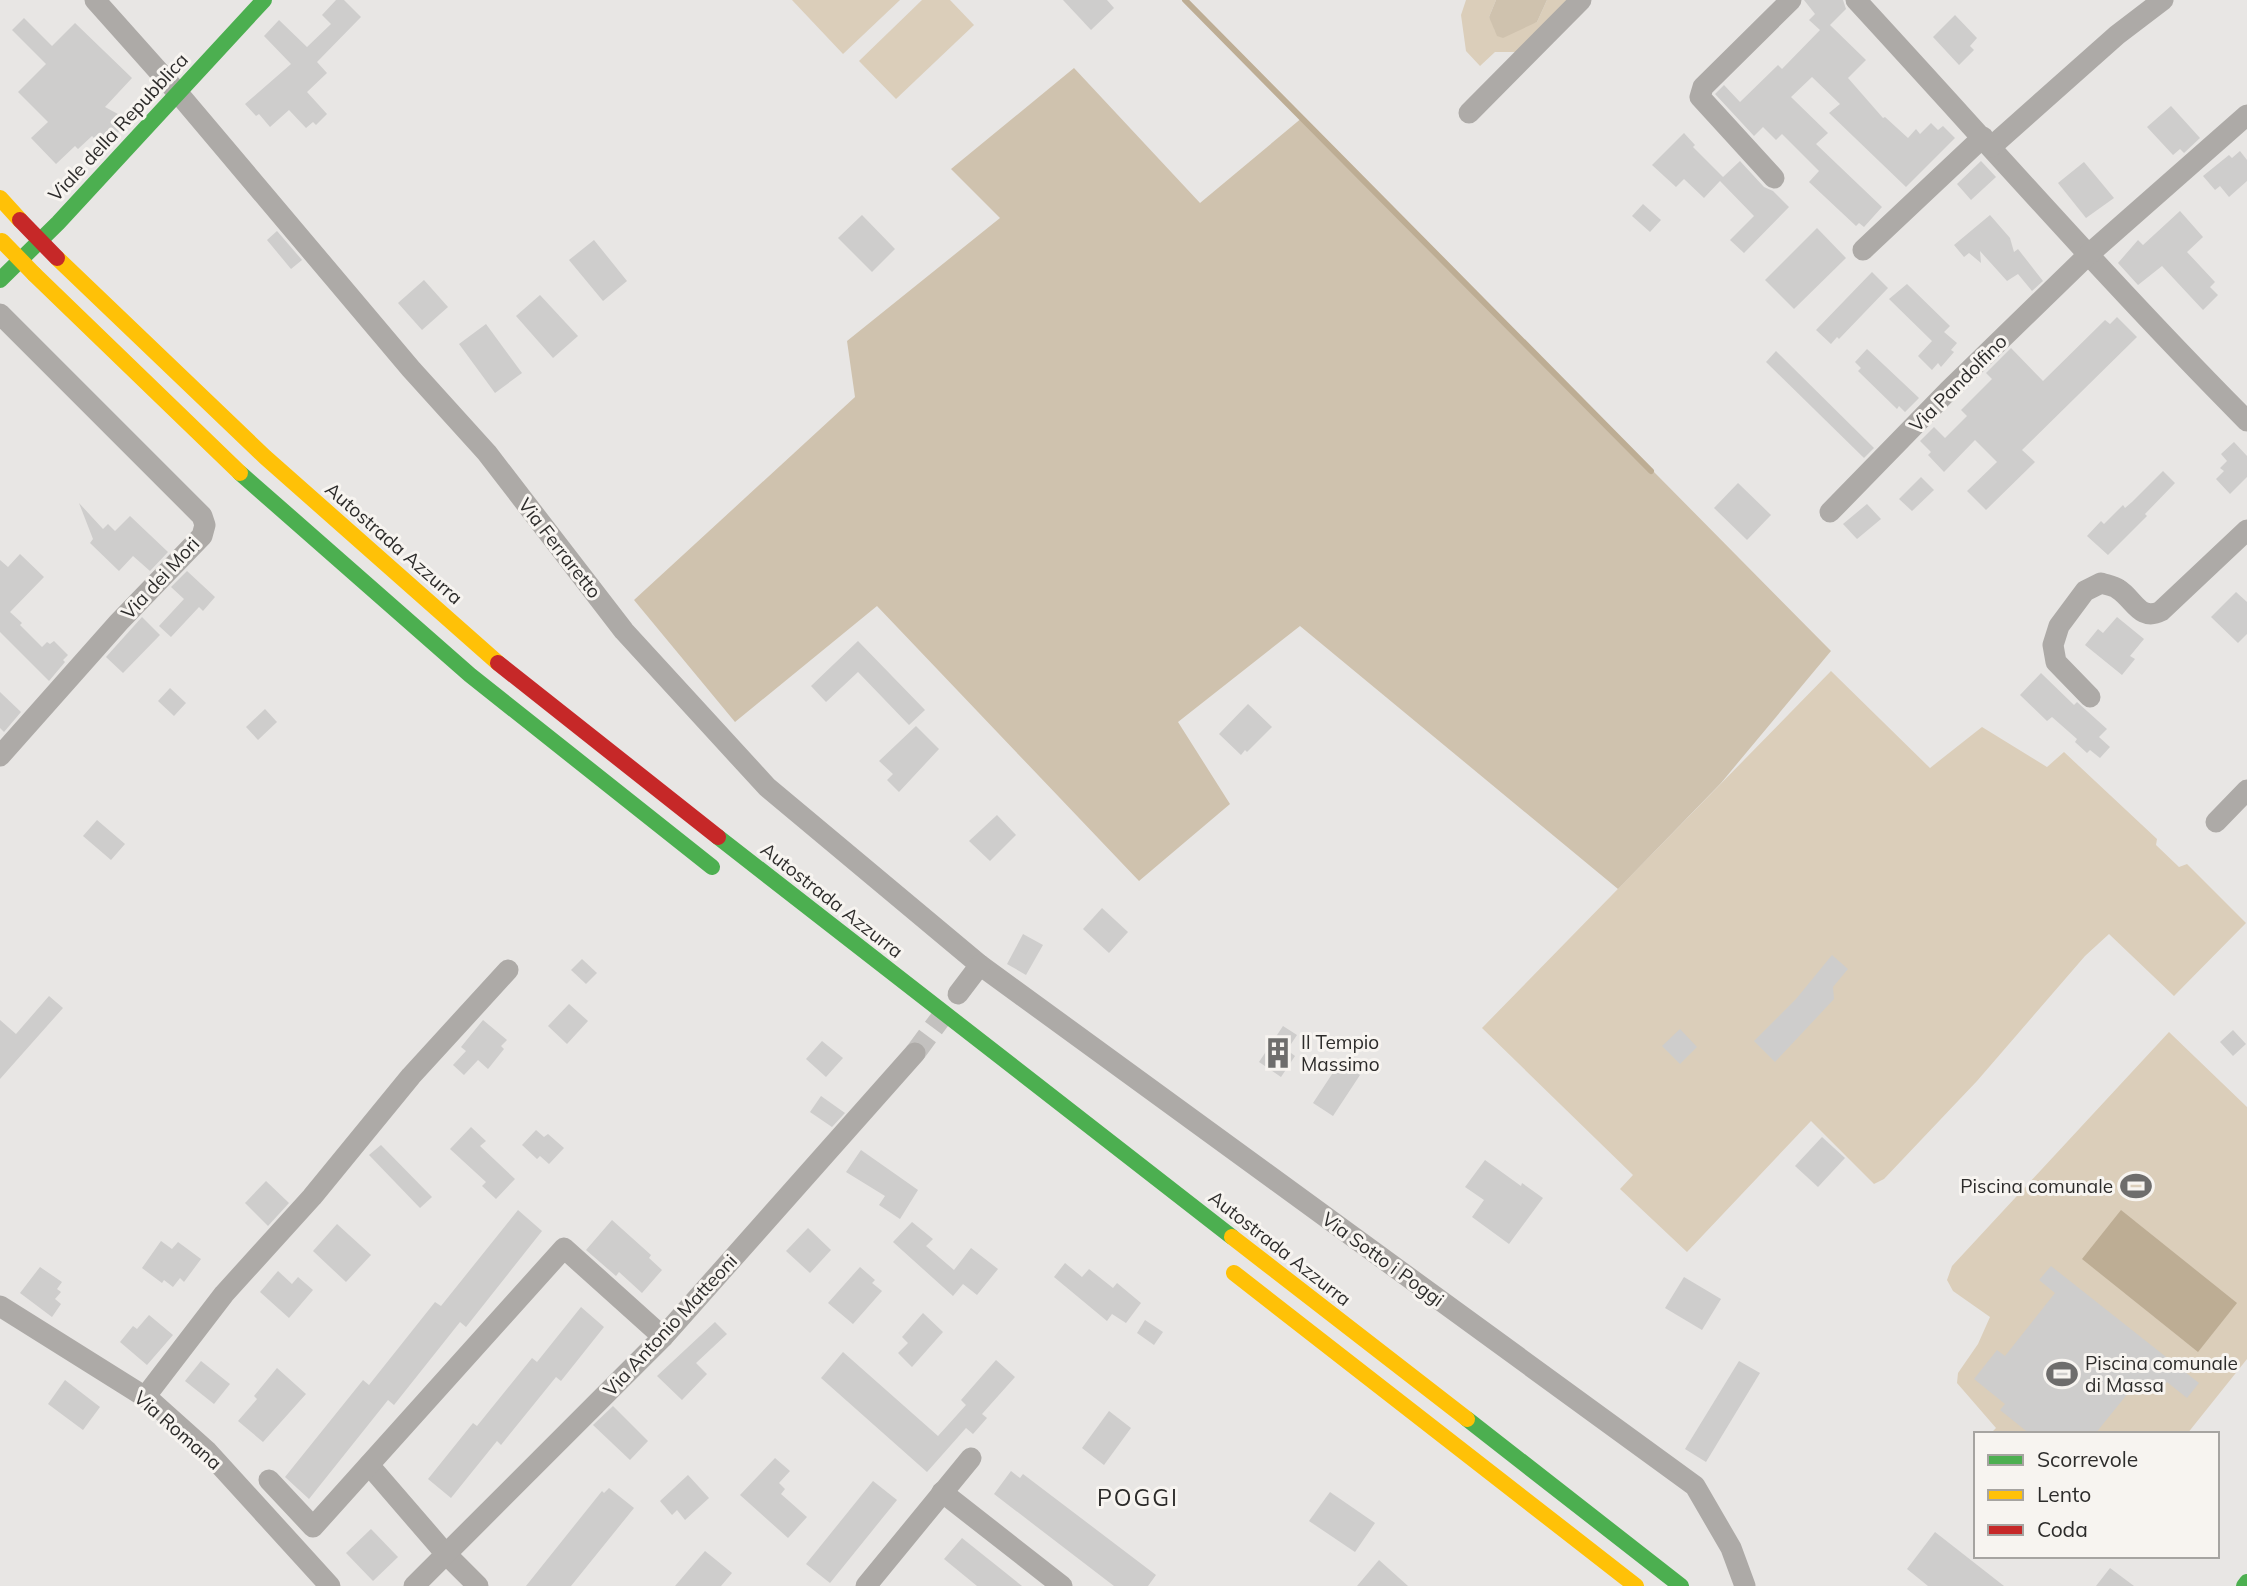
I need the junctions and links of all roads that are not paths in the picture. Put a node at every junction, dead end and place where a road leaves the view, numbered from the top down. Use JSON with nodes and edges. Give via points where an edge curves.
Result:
{"nodes":[{"id":1,"x":95,"y":0,"type":"edge"},
{"id":2,"x":264,"y":0,"type":"edge"},
{"id":3,"x":1581,"y":0,"type":"edge"},
{"id":4,"x":1791,"y":0,"type":"edge"},
{"id":5,"x":1856,"y":0,"type":"edge"},
{"id":6,"x":2163,"y":0,"type":"edge"},
{"id":7,"x":178,"y":93,"type":"junction"},
{"id":8,"x":1469,"y":113,"type":"dead end"},
{"id":9,"x":2247,"y":115,"type":"edge"},
{"id":10,"x":1987,"y":142,"type":"junction"},
{"id":11,"x":1774,"y":178,"type":"dead end"},
{"id":12,"x":0,"y":198,"type":"edge"},
{"id":13,"x":1,"y":240,"type":"edge"},
{"id":14,"x":1863,"y":250,"type":"dead end"},
{"id":15,"x":2088,"y":255,"type":"junction"},
{"id":16,"x":0,"y":279,"type":"edge"},
{"id":17,"x":0,"y":314,"type":"edge"},
{"id":18,"x":2247,"y":421,"type":"edge"},
{"id":19,"x":1830,"y":512,"type":"dead end"},
{"id":20,"x":2247,"y":530,"type":"edge"},
{"id":21,"x":2090,"y":697,"type":"dead end"},
{"id":22,"x":0,"y":755,"type":"edge"},
{"id":23,"x":2247,"y":790,"type":"edge"},
{"id":24,"x":2216,"y":822,"type":"dead end"},
{"id":25,"x":721,"y":874,"type":"dead end"},
{"id":26,"x":980,"y":965,"type":"junction"},
{"id":27,"x":508,"y":970,"type":"dead end"},
{"id":28,"x":958,"y":994,"type":"tunnel mouth"},
{"id":29,"x":915,"y":1054,"type":"tunnel mouth"},
{"id":30,"x":1217,"y":1260,"type":"dead end"},
{"id":31,"x":0,"y":1306,"type":"edge"},
{"id":32,"x":663,"y":1337,"type":"junction"},
{"id":33,"x":145,"y":1397,"type":"junction"},
{"id":34,"x":971,"y":1458,"type":"dead end"},
{"id":35,"x":369,"y":1465,"type":"junction"},
{"id":36,"x":269,"y":1480,"type":"dead end"},
{"id":37,"x":942,"y":1492,"type":"junction"},
{"id":38,"x":445,"y":1553,"type":"junction"},
{"id":39,"x":330,"y":1586,"type":"edge"},
{"id":40,"x":414,"y":1586,"type":"edge"},
{"id":41,"x":478,"y":1586,"type":"edge"},
{"id":42,"x":866,"y":1586,"type":"edge"},
{"id":43,"x":1062,"y":1586,"type":"edge"},
{"id":44,"x":1636,"y":1586,"type":"edge"},
{"id":45,"x":1681,"y":1586,"type":"edge"},
{"id":46,"x":1745,"y":1586,"type":"edge"}],
"edges":[{"from":1,"to":7,"type":"street","name":"Via Ferraretto"},
{"from":2,"to":7,"type":"main road","name":"Viale della Repubblica"},
{"from":3,"to":8,"type":"street"},
{"from":4,"to":11,"type":"street","via":[[1703,87],[1700,97]]},
{"from":5,"to":10,"type":"street"},
{"from":6,"to":10,"type":"street"},
{"from":7,"to":16,"type":"main road","name":"Viale della Repubblica"},
{"from":7,"to":26,"type":"street","name":"Via Ferraretto","via":[[487,453],[624,631],[767,787]]},
{"from":9,"to":15,"type":"street","name":"Via Pandolfino"},
{"from":10,"to":14,"type":"street"},
{"from":10,"to":15,"type":"street"},
{"from":12,"to":45,"type":"main road","name":"Autostrada Azzurra","bridge":true,"via":[[265,457],[487,654]]},
{"from":13,"to":25,"type":"main road","bridge":true,"via":[[246,479],[460,666]]},
{"from":15,"to":18,"type":"street"},
{"from":15,"to":19,"type":"street","name":"Via Pandolfino"},
{"from":17,"to":22,"type":"street","name":"Via dei Mori","via":[[202,516],[205,525],[202,536]]},
{"from":20,"to":21,"type":"street","via":[[2152,616],[2117,588],[2101,583],[2085,591],[2059,626],[2053,645],[2056,662]]},
{"from":23,"to":24,"type":"street"},
{"from":26,"to":28,"type":"street"},
{"from":26,"to":46,"type":"street","name":"Via Sotto i Poggi","via":[[1695,1486],[1731,1548]]},
{"from":27,"to":33,"type":"street","via":[[224,1294]]},
{"from":29,"to":32,"type":"street","name":"Via Antonio Matteoni"},
{"from":30,"to":44,"type":"main road"},
{"from":31,"to":33,"type":"street","name":"Via Romana"},
{"from":32,"to":35,"type":"street","via":[[564,1248]]},
{"from":32,"to":38,"type":"street","name":"Via Antonio Matteoni"},
{"from":33,"to":39,"type":"street","name":"Via Romana","via":[[207,1451]]},
{"from":34,"to":37,"type":"street"},
{"from":35,"to":36,"type":"street","via":[[313,1527]]},
{"from":35,"to":38,"type":"street"},
{"from":37,"to":42,"type":"street"},
{"from":37,"to":43,"type":"street"},
{"from":38,"to":40,"type":"street","name":"Via Antonio Matteoni"},
{"from":38,"to":41,"type":"street"}]}
